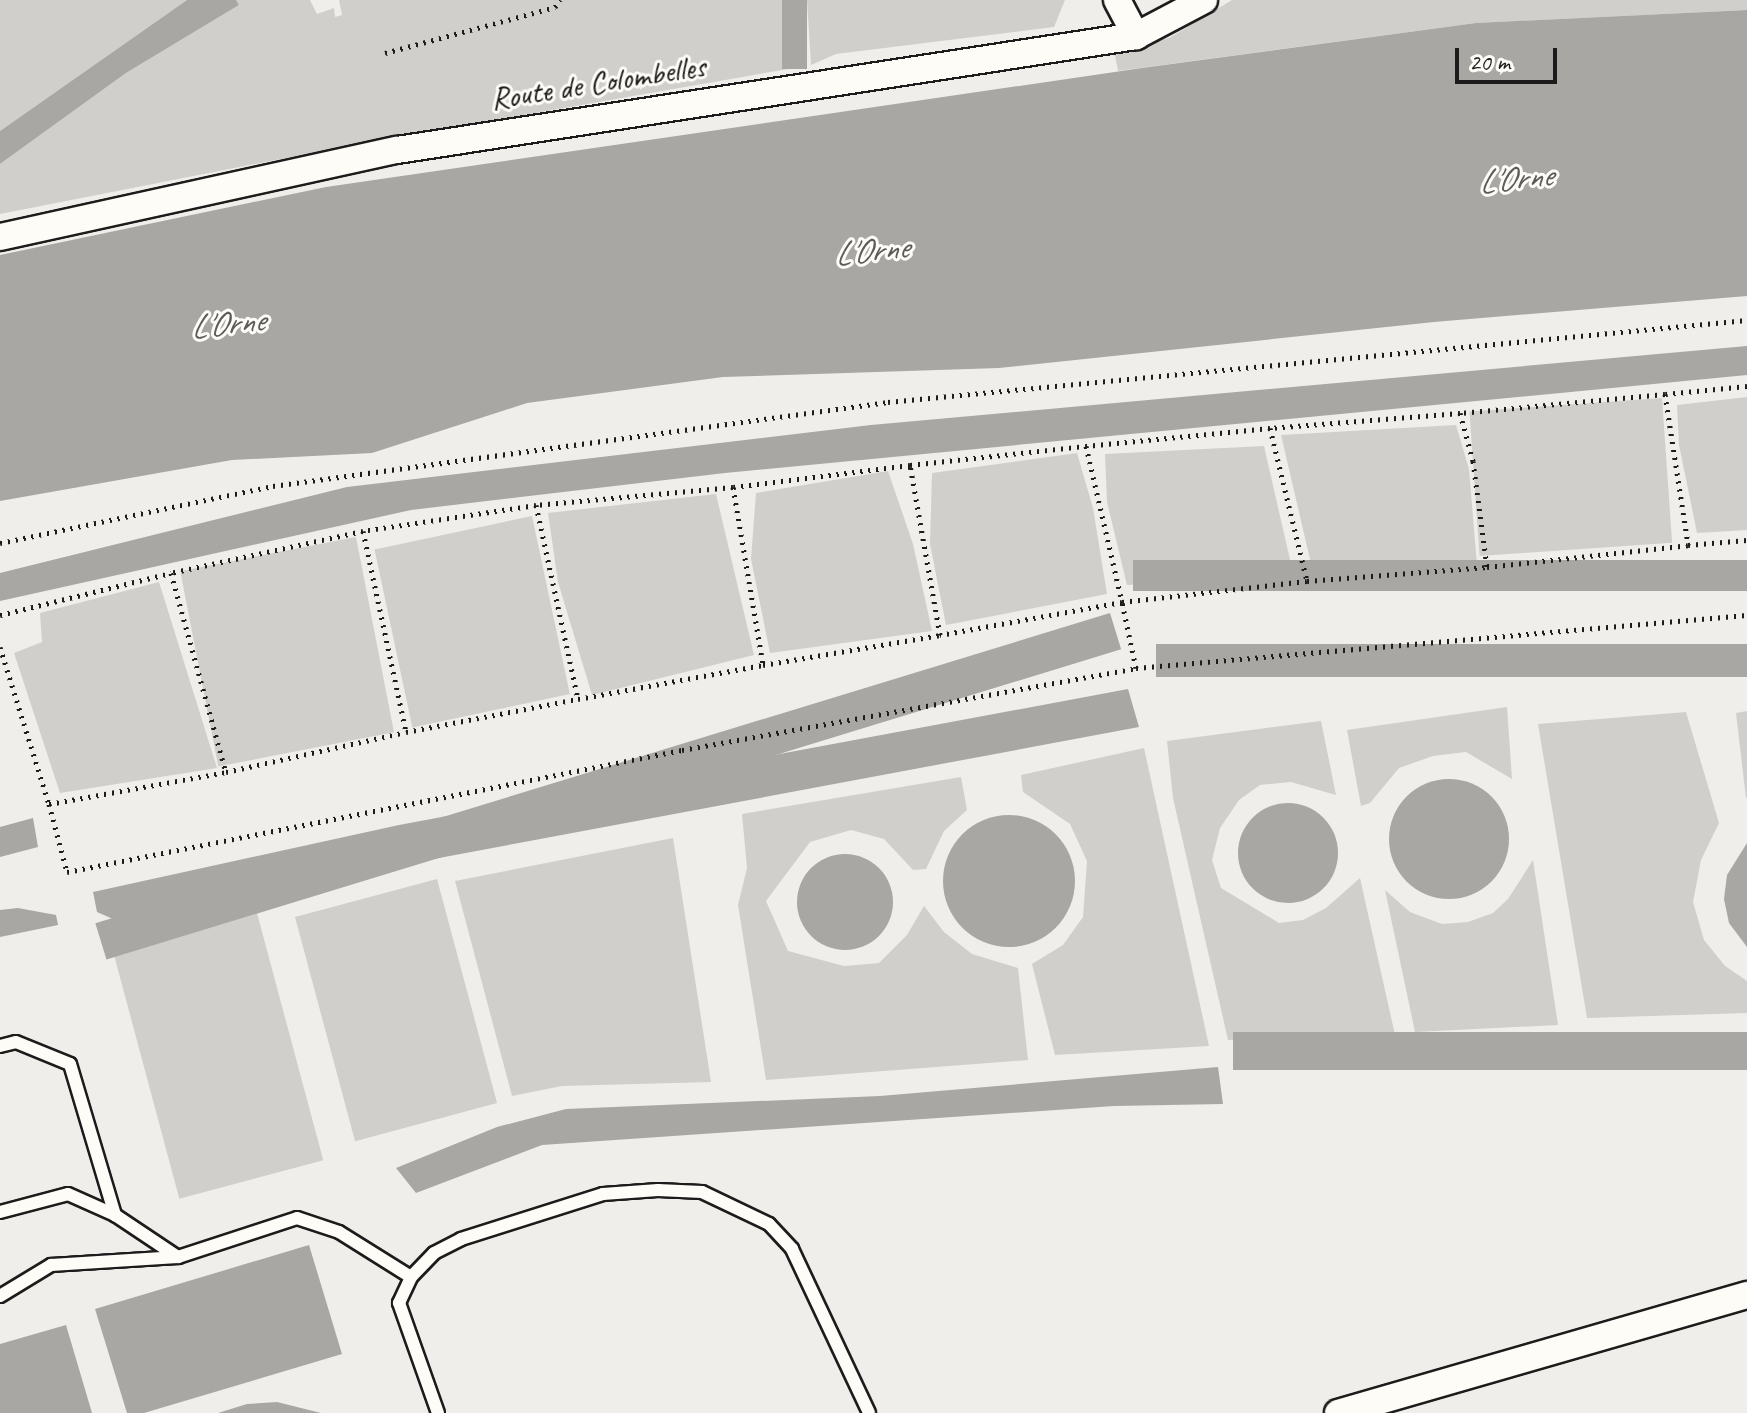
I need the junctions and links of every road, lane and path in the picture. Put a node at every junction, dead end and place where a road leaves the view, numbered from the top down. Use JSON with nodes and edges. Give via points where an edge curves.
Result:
{"nodes":[{"id":1,"x":560,"y":0,"type":"edge"},
{"id":2,"x":1117,"y":0,"type":"edge"},
{"id":3,"x":1204,"y":0,"type":"edge"},
{"id":4,"x":1136,"y":36,"type":"junction"},
{"id":5,"x":385,"y":53,"type":"dead end"},
{"id":6,"x":0,"y":237,"type":"edge"},
{"id":7,"x":1747,"y":320,"type":"edge"},
{"id":8,"x":1747,"y":386,"type":"edge"},
{"id":9,"x":1665,"y":394,"type":"junction"},
{"id":10,"x":1460,"y":413,"type":"junction"},
{"id":11,"x":1270,"y":428,"type":"junction"},
{"id":12,"x":1086,"y":446,"type":"junction"},
{"id":13,"x":910,"y":465,"type":"junction"},
{"id":14,"x":733,"y":487,"type":"junction"},
{"id":15,"x":536,"y":505,"type":"junction"},
{"id":16,"x":363,"y":531,"type":"junction"},
{"id":17,"x":1747,"y":540,"type":"edge"},
{"id":18,"x":0,"y":543,"type":"edge"},
{"id":19,"x":1688,"y":545,"type":"junction"},
{"id":20,"x":1487,"y":567,"type":"junction"},
{"id":21,"x":171,"y":573,"type":"junction"},
{"id":22,"x":1307,"y":581,"type":"junction"},
{"id":23,"x":1122,"y":602,"type":"junction"},
{"id":24,"x":0,"y":615,"type":"edge"},
{"id":25,"x":1747,"y":615,"type":"edge"},
{"id":26,"x":940,"y":635,"type":"junction"},
{"id":27,"x":0,"y":647,"type":"edge"},
{"id":28,"x":763,"y":665,"type":"junction"},
{"id":29,"x":1136,"y":668,"type":"junction"},
{"id":30,"x":578,"y":699,"type":"junction"},
{"id":31,"x":406,"y":732,"type":"junction"},
{"id":32,"x":226,"y":772,"type":"junction"},
{"id":33,"x":49,"y":804,"type":"junction"},
{"id":34,"x":0,"y":1046,"type":"edge"},
{"id":35,"x":0,"y":1212,"type":"edge"},
{"id":36,"x":115,"y":1215,"type":"junction"},
{"id":37,"x":178,"y":1257,"type":"junction"},
{"id":38,"x":411,"y":1277,"type":"junction"},
{"id":39,"x":1747,"y":1295,"type":"edge"},
{"id":40,"x":0,"y":1296,"type":"edge"},
{"id":41,"x":438,"y":1413,"type":"edge"},
{"id":42,"x":869,"y":1413,"type":"edge"},
{"id":43,"x":1338,"y":1413,"type":"edge"}],
"edges":[{"from":1,"to":5,"type":"path","via":[[555,7]]},
{"from":2,"to":4,"type":"street"},
{"from":3,"to":4,"type":"street","name":"Route de Colombelles"},
{"from":4,"to":6,"type":"street","name":"Route de Colombelles","via":[[397,150]]},
{"from":7,"to":18,"type":"path","via":[[888,402],[273,486]]},
{"from":8,"to":9,"type":"path"},
{"from":9,"to":10,"type":"path"},
{"from":9,"to":19,"type":"path"},
{"from":10,"to":11,"type":"path"},
{"from":10,"to":20,"type":"path","via":[[1473,461]]},
{"from":11,"to":12,"type":"path"},
{"from":11,"to":22,"type":"path"},
{"from":12,"to":13,"type":"path"},
{"from":12,"to":23,"type":"path"},
{"from":13,"to":14,"type":"path"},
{"from":13,"to":26,"type":"path"},
{"from":14,"to":15,"type":"path"},
{"from":14,"to":28,"type":"path"},
{"from":15,"to":16,"type":"path"},
{"from":15,"to":30,"type":"path"},
{"from":16,"to":21,"type":"path"},
{"from":16,"to":31,"type":"path"},
{"from":17,"to":19,"type":"path"},
{"from":19,"to":20,"type":"path"},
{"from":20,"to":22,"type":"path"},
{"from":21,"to":24,"type":"path"},
{"from":21,"to":32,"type":"path"},
{"from":22,"to":23,"type":"path"},
{"from":23,"to":26,"type":"path"},
{"from":23,"to":29,"type":"path"},
{"from":25,"to":29,"type":"path"},
{"from":26,"to":28,"type":"path"},
{"from":27,"to":33,"type":"path"},
{"from":28,"to":30,"type":"path"},
{"from":29,"to":33,"type":"path","via":[[682,750],[67,872]]},
{"from":30,"to":31,"type":"path"},
{"from":31,"to":32,"type":"path"},
{"from":32,"to":33,"type":"path"},
{"from":34,"to":36,"type":"lane","via":[[16,1042],[70,1064]]},
{"from":35,"to":36,"type":"lane","via":[[68,1194]]},
{"from":36,"to":37,"type":"lane"},
{"from":37,"to":38,"type":"lane","via":[[297,1218],[339,1232]]},
{"from":37,"to":40,"type":"lane","via":[[51,1265]]},
{"from":38,"to":41,"type":"lane","via":[[399,1303]]},
{"from":38,"to":42,"type":"lane","via":[[434,1253],[461,1239],[603,1194],[702,1192],[769,1224],[792,1249]]},
{"from":39,"to":43,"type":"street"}]}
